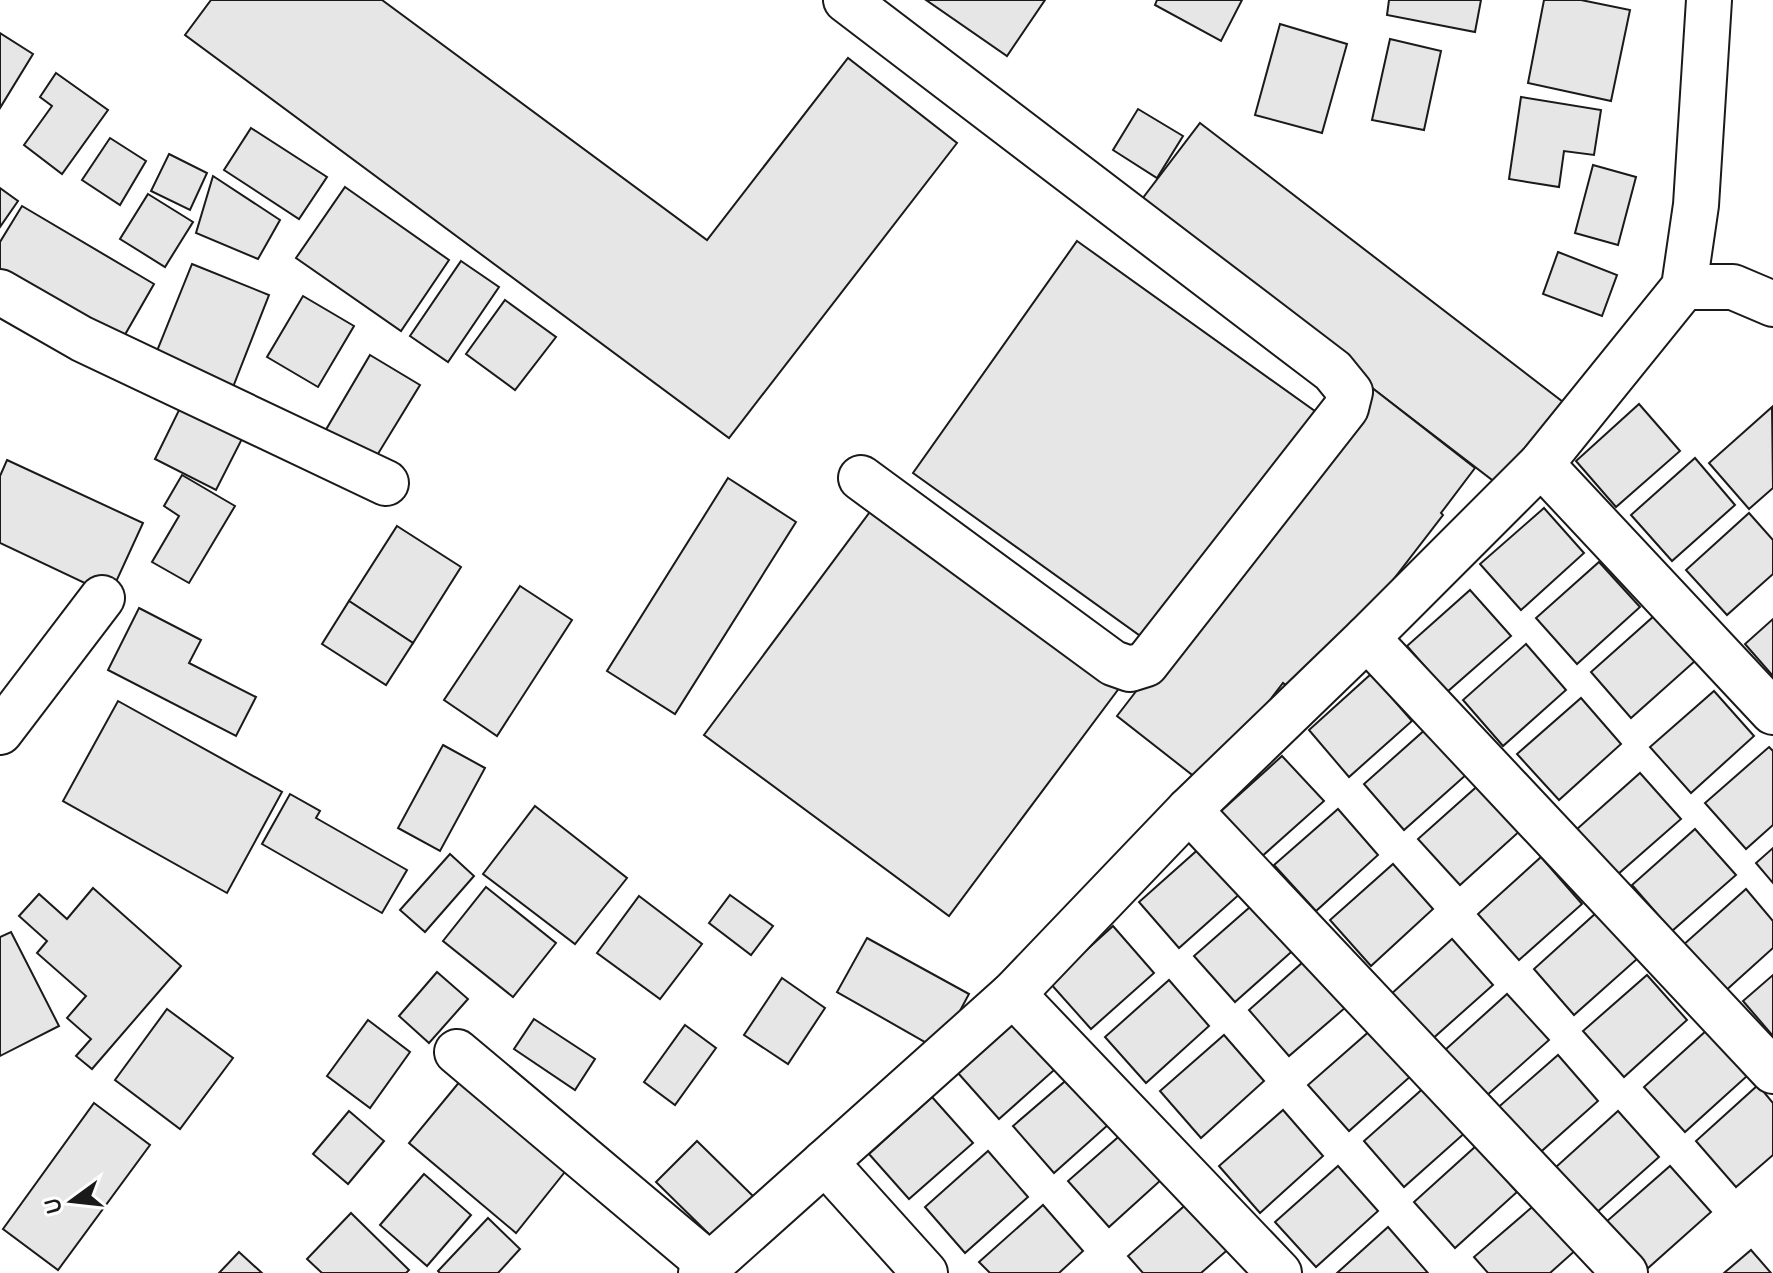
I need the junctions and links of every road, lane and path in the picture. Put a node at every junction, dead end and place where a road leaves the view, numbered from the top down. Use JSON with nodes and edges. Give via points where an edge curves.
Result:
{"nodes":[{"id":1,"x":846,"y":0,"type":"edge"},
{"id":2,"x":1709,"y":0,"type":"edge"},
{"id":3,"x":1684,"y":287,"type":"junction"},
{"id":4,"x":0,"y":292,"type":"edge"},
{"id":5,"x":1773,"y":304,"type":"edge"},
{"id":6,"x":1541,"y":464,"type":"junction"},
{"id":7,"x":861,"y":478,"type":"dead end"},
{"id":8,"x":386,"y":483,"type":"dead end"},
{"id":9,"x":102,"y":598,"type":"dead end"},
{"id":10,"x":1367,"y":638,"type":"junction"},
{"id":11,"x":1773,"y":712,"type":"edge"},
{"id":12,"x":0,"y":732,"type":"edge"},
{"id":13,"x":1189,"y":810,"type":"junction"},
{"id":14,"x":1013,"y":994,"type":"junction"},
{"id":15,"x":457,"y":1052,"type":"dead end"},
{"id":16,"x":1773,"y":1071,"type":"edge"},
{"id":17,"x":825,"y":1162,"type":"junction"},
{"id":18,"x":705,"y":1269,"type":"edge"},
{"id":19,"x":925,"y":1273,"type":"edge"},
{"id":20,"x":1279,"y":1273,"type":"edge"},
{"id":21,"x":1625,"y":1273,"type":"edge"}],
"edges":[{"from":1,"to":7,"type":"street","via":[[1333,371],[1350,392],[1346,408],[1146,664],[1130,669],[1113,663]]},
{"from":2,"to":3,"type":"street","via":[[1696,205]]},
{"from":3,"to":5,"type":"street","via":[[1733,287]]},
{"from":3,"to":6,"type":"street"},
{"from":4,"to":8,"type":"street","via":[[93,345]]},
{"from":6,"to":10,"type":"street"},
{"from":6,"to":11,"type":"street"},
{"from":9,"to":12,"type":"street"},
{"from":10,"to":13,"type":"street"},
{"from":10,"to":16,"type":"street"},
{"from":13,"to":14,"type":"street"},
{"from":13,"to":21,"type":"street"},
{"from":14,"to":17,"type":"street"},
{"from":14,"to":20,"type":"street"},
{"from":15,"to":18,"type":"street"},
{"from":17,"to":18,"type":"street"},
{"from":17,"to":19,"type":"street"}]}
